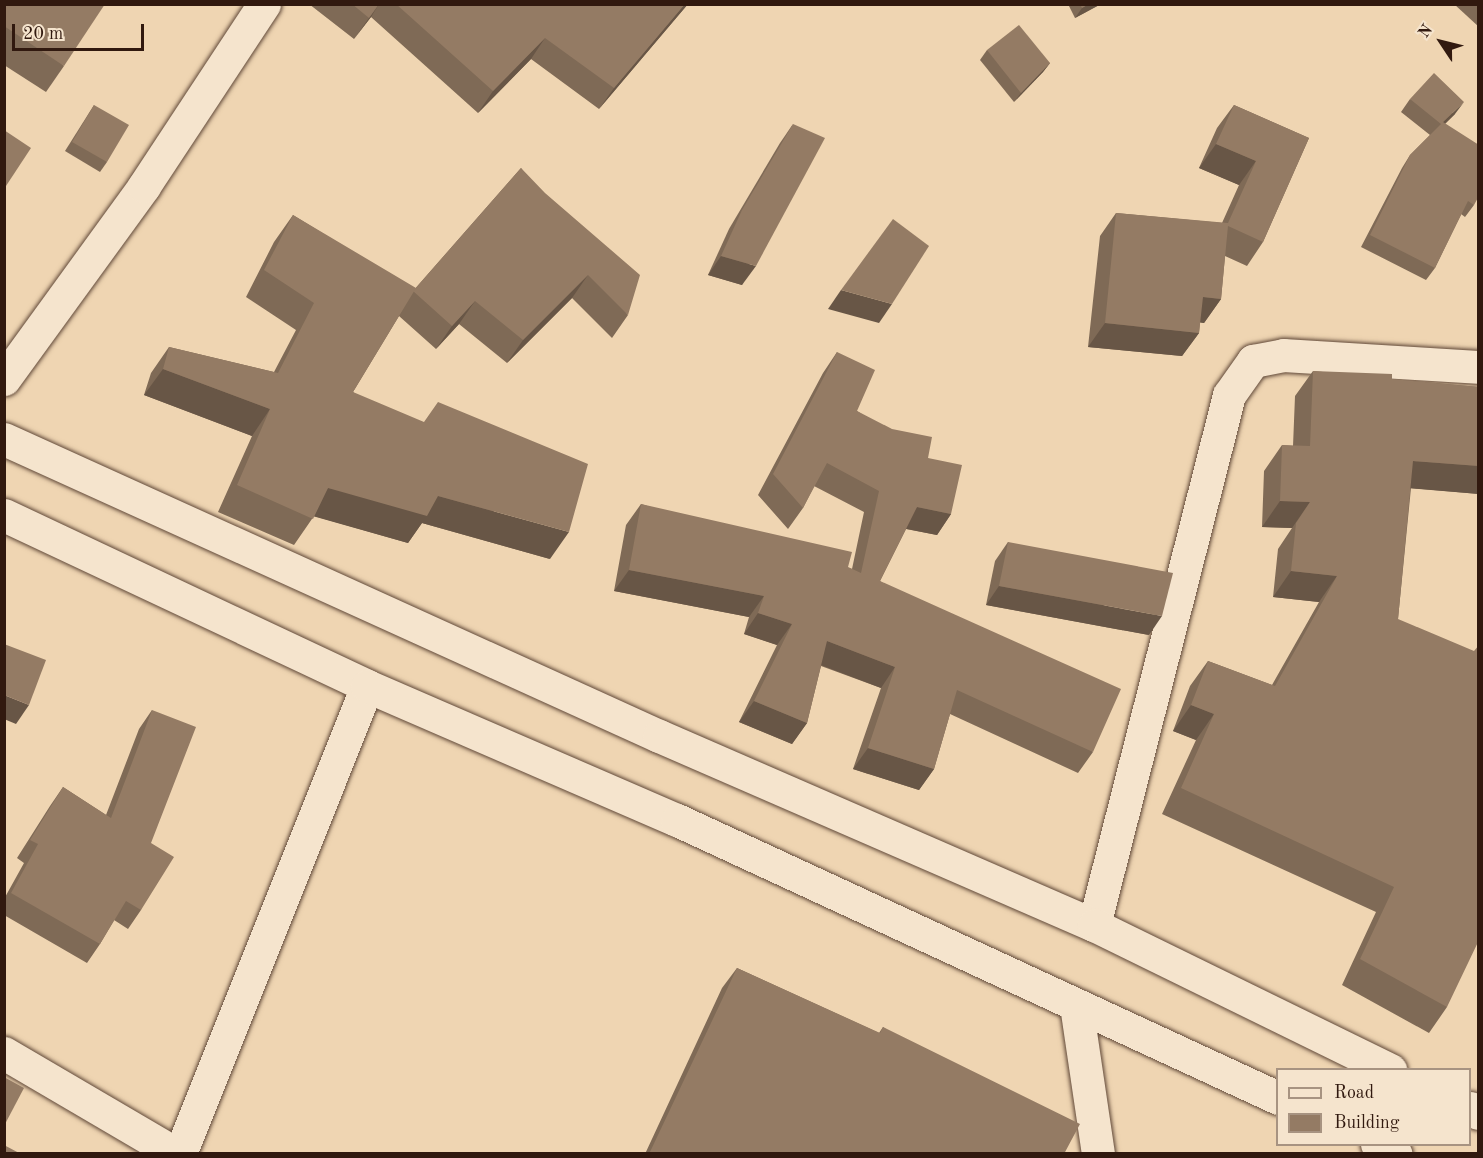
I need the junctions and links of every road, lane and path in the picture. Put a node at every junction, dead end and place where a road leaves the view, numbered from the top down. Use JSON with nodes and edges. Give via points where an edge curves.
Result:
{"nodes":[{"id":1,"x":264,"y":4,"type":"edge"},
{"id":2,"x":1479,"y":367,"type":"edge"},
{"id":3,"x":4,"y":379,"type":"edge"},
{"id":4,"x":4,"y":439,"type":"edge"},
{"id":5,"x":4,"y":515,"type":"edge"},
{"id":6,"x":367,"y":686,"type":"junction"},
{"id":7,"x":1094,"y":925,"type":"junction"},
{"id":8,"x":1076,"y":1005,"type":"junction"},
{"id":9,"x":4,"y":1053,"type":"edge"},
{"id":10,"x":1386,"y":1068,"type":"edge"},
{"id":11,"x":1276,"y":1097,"type":"edge"},
{"id":12,"x":1381,"y":1146,"type":"edge"},
{"id":13,"x":178,"y":1154,"type":"edge"},
{"id":14,"x":1098,"y":1154,"type":"edge"},
{"id":15,"x":1396,"y":1154,"type":"edge"}],
"edges":[{"from":1,"to":3,"type":"street","via":[[144,186]]},
{"from":2,"to":7,"type":"street","via":[[1284,355],[1253,362],[1230,395]]},
{"from":4,"to":7,"type":"street","via":[[659,736]]},
{"from":5,"to":6,"type":"street"},
{"from":6,"to":8,"type":"street","via":[[676,820]]},
{"from":6,"to":13,"type":"street"},
{"from":7,"to":10,"type":"street"},
{"from":8,"to":11,"type":"street"},
{"from":8,"to":14,"type":"street"},
{"from":9,"to":13,"type":"street"},
{"from":12,"to":15,"type":"street"}]}
